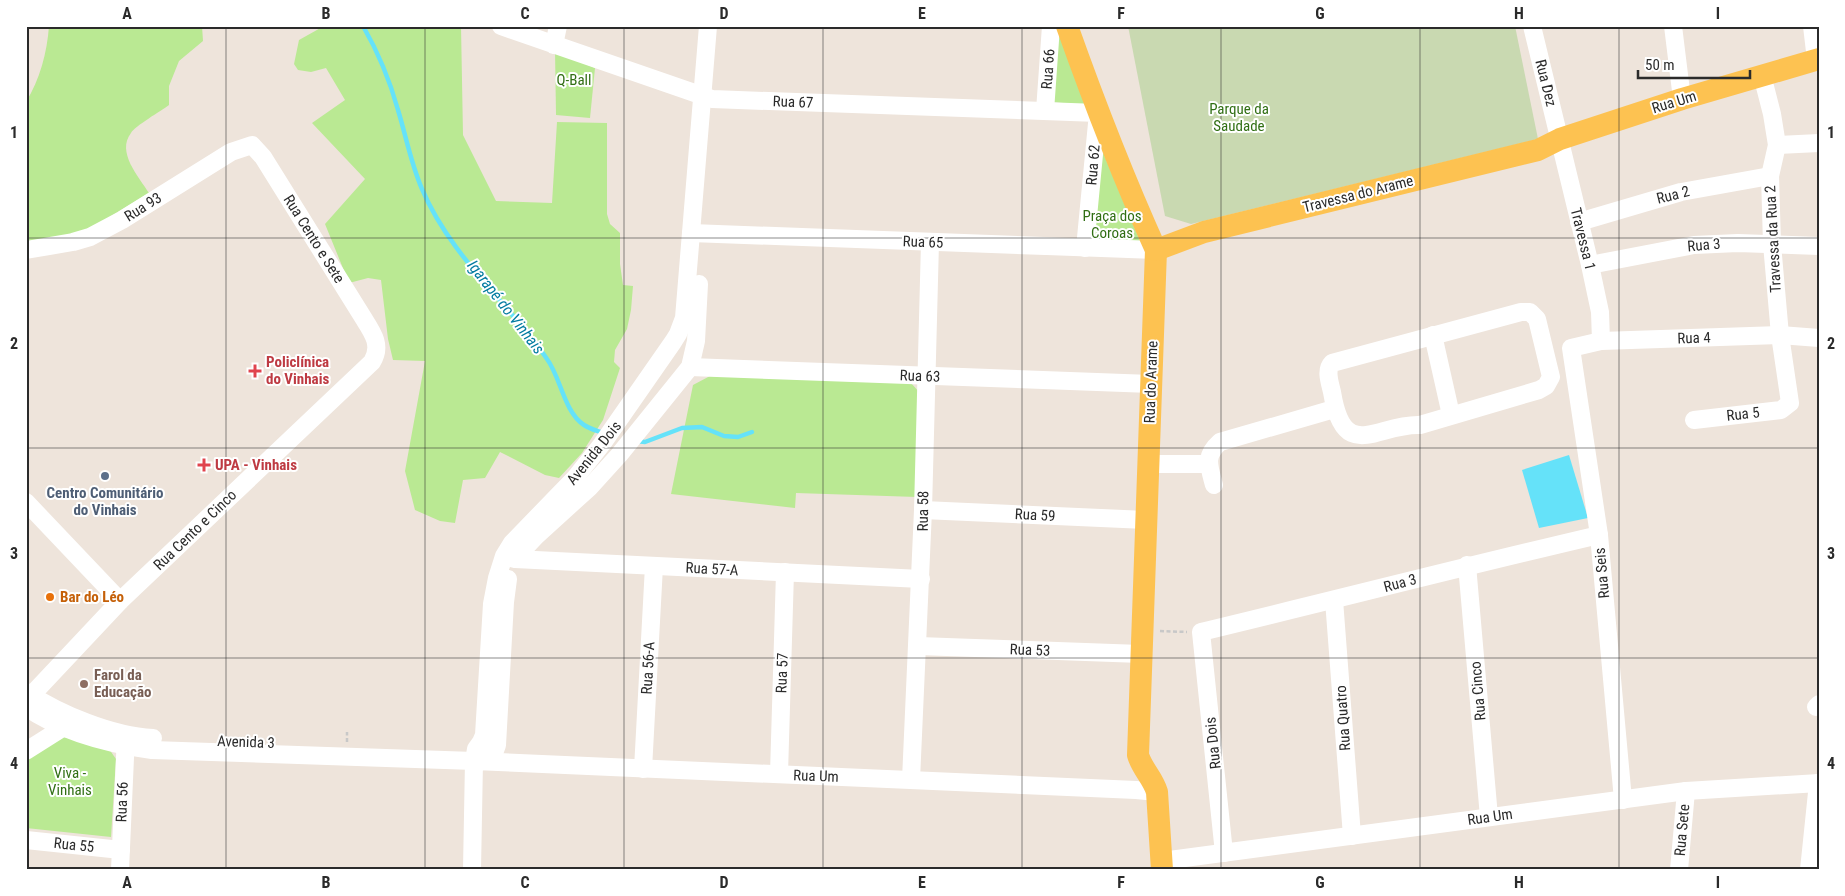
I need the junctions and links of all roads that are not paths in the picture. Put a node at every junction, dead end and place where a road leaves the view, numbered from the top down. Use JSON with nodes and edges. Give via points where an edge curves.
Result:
{"nodes":[{"id":1,"x":501,"y":26,"type":"edge"},
{"id":2,"x":558,"y":26,"type":"edge"},
{"id":3,"x":708,"y":26,"type":"edge"},
{"id":4,"x":719,"y":26,"type":"edge"},
{"id":5,"x":1051,"y":26,"type":"edge"},
{"id":6,"x":1067,"y":26,"type":"edge"},
{"id":7,"x":1532,"y":26,"type":"edge"},
{"id":8,"x":1674,"y":26,"type":"edge"},
{"id":9,"x":1812,"y":26,"type":"edge"},
{"id":10,"x":554,"y":45,"type":"junction"},
{"id":11,"x":1818,"y":60,"type":"edge"},
{"id":12,"x":1762,"y":75,"type":"junction"},
{"id":13,"x":707,"y":97,"type":"junction"},
{"id":14,"x":1682,"y":99,"type":"junction"},
{"id":15,"x":1045,"y":111,"type":"junction"},
{"id":16,"x":1098,"y":113,"type":"junction"},
{"id":17,"x":1560,"y":139,"type":"junction"},
{"id":18,"x":1819,"y":143,"type":"edge"},
{"id":19,"x":252,"y":145,"type":"joint"},
{"id":20,"x":1777,"y":145,"type":"junction"},
{"id":21,"x":1770,"y":176,"type":"junction"},
{"id":22,"x":1579,"y":222,"type":"junction"},
{"id":23,"x":697,"y":233,"type":"junction"},
{"id":24,"x":930,"y":242,"type":"junction"},
{"id":25,"x":1772,"y":244,"type":"junction"},
{"id":26,"x":1819,"y":246,"type":"edge"},
{"id":27,"x":1085,"y":248,"type":"junction"},
{"id":28,"x":26,"y":250,"type":"edge"},
{"id":29,"x":1156,"y":250,"type":"junction"},
{"id":30,"x":1590,"y":265,"type":"junction"},
{"id":31,"x":1433,"y":335,"type":"junction"},
{"id":32,"x":1780,"y":335,"type":"junction"},
{"id":33,"x":374,"y":336,"type":"joint"},
{"id":34,"x":1819,"y":338,"type":"edge"},
{"id":35,"x":1601,"y":341,"type":"junction"},
{"id":36,"x":1571,"y":348,"type":"joint"},
{"id":37,"x":690,"y":367,"type":"junction"},
{"id":38,"x":925,"y":376,"type":"junction"},
{"id":39,"x":1151,"y":384,"type":"junction"},
{"id":40,"x":1790,"y":404,"type":"joint"},
{"id":41,"x":1334,"y":409,"type":"junction"},
{"id":42,"x":1451,"y":415,"type":"junction"},
{"id":43,"x":1694,"y":420,"type":"dead end"},
{"id":44,"x":1148,"y":464,"type":"junction"},
{"id":45,"x":1209,"y":464,"type":"junction"},
{"id":46,"x":1214,"y":485,"type":"dead end"},
{"id":47,"x":26,"y":502,"type":"edge"},
{"id":48,"x":923,"y":510,"type":"junction"},
{"id":49,"x":1146,"y":520,"type":"junction"},
{"id":50,"x":1599,"y":535,"type":"junction"},
{"id":51,"x":509,"y":558,"type":"junction"},
{"id":52,"x":1467,"y":565,"type":"junction"},
{"id":53,"x":654,"y":566,"type":"junction"},
{"id":54,"x":785,"y":572,"type":"junction"},
{"id":55,"x":921,"y":579,"type":"junction"},
{"id":56,"x":1334,"y":600,"type":"junction"},
{"id":57,"x":120,"y":601,"type":"junction"},
{"id":58,"x":1201,"y":632,"type":"joint"},
{"id":59,"x":918,"y":646,"type":"junction"},
{"id":60,"x":1141,"y":654,"type":"junction"},
{"id":61,"x":28,"y":699,"type":"edge"},
{"id":62,"x":66,"y":720,"type":"junction"},
{"id":63,"x":125,"y":740,"type":"junction"},
{"id":64,"x":26,"y":751,"type":"edge"},
{"id":65,"x":477,"y":757,"type":"junction"},
{"id":66,"x":643,"y":769,"type":"junction"},
{"id":67,"x":778,"y":774,"type":"junction"},
{"id":68,"x":911,"y":780,"type":"junction"},
{"id":69,"x":1818,"y":783,"type":"edge"},
{"id":70,"x":1146,"y":791,"type":"junction"},
{"id":71,"x":1686,"y":791,"type":"junction"},
{"id":72,"x":1623,"y":800,"type":"junction"},
{"id":73,"x":1489,"y":817,"type":"junction"},
{"id":74,"x":1352,"y":836,"type":"junction"},
{"id":75,"x":26,"y":840,"type":"edge"},
{"id":76,"x":121,"y":850,"type":"junction"},
{"id":77,"x":1224,"y":853,"type":"junction"},
{"id":78,"x":1162,"y":866,"type":"edge"},
{"id":79,"x":120,"y":870,"type":"edge"},
{"id":80,"x":472,"y":870,"type":"edge"},
{"id":81,"x":1679,"y":870,"type":"edge"},
{"id":82,"x":1809,"y":870,"type":"edge"}],
"edges":[{"from":1,"to":10,"type":"street","name":"Rua 67"},
{"from":2,"to":10,"type":"street"},
{"from":3,"to":13,"type":"street","name":"Avenida Dois"},
{"from":4,"to":13,"type":"street","name":"Avenida Dois"},
{"from":5,"to":15,"type":"street","name":"Rua 66"},
{"from":6,"to":16,"type":"main road","name":"Rua do Arame"},
{"from":7,"to":17,"type":"street","name":"Rua Dez"},
{"from":8,"to":14,"type":"street"},
{"from":9,"to":11,"type":"street"},
{"from":10,"to":13,"type":"street","name":"Rua 67"},
{"from":11,"to":12,"type":"main road","name":"Rua Um"},
{"from":12,"to":14,"type":"main road","name":"Rua Um"},
{"from":12,"to":20,"type":"street","name":"Travessa da Rua 2"},
{"from":13,"to":15,"type":"street","name":"Rua 67"},
{"from":13,"to":23,"type":"street","name":"Avenida Dois"},
{"from":14,"to":17,"type":"main road","name":"Rua Um"},
{"from":15,"to":16,"type":"street","name":"Rua 67"},
{"from":16,"to":27,"type":"street","name":"Rua 62"},
{"from":16,"to":29,"type":"main road","name":"Rua do Arame"},
{"from":17,"to":22,"type":"street","name":"Travessa 1"},
{"from":17,"to":29,"type":"main road","name":"Travessa do Arame","via":[[1538,150],[1204,232]]},
{"from":18,"to":20,"type":"street"},
{"from":19,"to":28,"type":"street","name":"Rua 93","via":[[231,152],[90,237]]},
{"from":19,"to":33,"type":"street","name":"Rua Cento e Sete","via":[[263,157]]},
{"from":20,"to":21,"type":"street","name":"Travessa da Rua 2"},
{"from":21,"to":22,"type":"street","name":"Rua 2","via":[[1681,192]]},
{"from":21,"to":25,"type":"street","name":"Travessa da Rua 2"},
{"from":22,"to":30,"type":"street","name":"Travessa 1"},
{"from":23,"to":24,"type":"street","name":"Rua 65"},
{"from":23,"to":37,"type":"street","name":"Avenida Dois","via":[[696,341]]},
{"from":23,"to":51,"type":"street","name":"Avenida Dois","via":[[682,326],[673,342],[620,420],[575,478],[512,543]]},
{"from":24,"to":27,"type":"street","name":"Rua 65"},
{"from":24,"to":38,"type":"street","name":"Rua 58"},
{"from":25,"to":26,"type":"street","name":"Rua 3"},
{"from":25,"to":30,"type":"street","name":"Rua 3","via":[[1694,245]]},
{"from":25,"to":32,"type":"street","name":"Travessa da Rua 2"},
{"from":27,"to":29,"type":"street","name":"Rua 65"},
{"from":29,"to":39,"type":"main road","name":"Rua do Arame"},
{"from":30,"to":35,"type":"street","name":"Travessa 1","via":[[1600,312]]},
{"from":31,"to":41,"type":"street","via":[[1332,363],[1328,371]]},
{"from":31,"to":42,"type":"street"},
{"from":31,"to":42,"type":"street","via":[[1530,312],[1537,319],[1551,377],[1539,390]]},
{"from":32,"to":34,"type":"street","name":"Rua 4"},
{"from":32,"to":35,"type":"street","name":"Rua 4"},
{"from":32,"to":40,"type":"street","name":"Travessa da Rua 2"},
{"from":33,"to":57,"type":"street","name":"Rua Cento e Cinco","via":[[377,350],[372,362]]},
{"from":35,"to":36,"type":"street","name":"Rua 4"},
{"from":36,"to":50,"type":"street","name":"Rua Seis"},
{"from":37,"to":38,"type":"street","name":"Rua 63"},
{"from":37,"to":51,"type":"street","name":"Avenida Dois","via":[[590,487]]},
{"from":38,"to":39,"type":"street","name":"Rua 63"},
{"from":38,"to":48,"type":"street","name":"Rua 58"},
{"from":39,"to":44,"type":"main road","name":"Rua do Arame"},
{"from":40,"to":43,"type":"street","name":"Rua 5","via":[[1781,410]]},
{"from":41,"to":42,"type":"street","via":[[1350,431],[1364,436]]},
{"from":41,"to":45,"type":"street","via":[[1220,442],[1212,451]]},
{"from":44,"to":45,"type":"street"},
{"from":44,"to":49,"type":"main road","name":"Rua do Arame"},
{"from":45,"to":46,"type":"street"},
{"from":47,"to":57,"type":"street"},
{"from":48,"to":49,"type":"street","name":"Rua 59"},
{"from":48,"to":55,"type":"street","name":"Rua 58"},
{"from":49,"to":60,"type":"main road","name":"Rua do Arame"},
{"from":50,"to":52,"type":"street","name":"Rua 3"},
{"from":50,"to":72,"type":"street","name":"Rua Seis"},
{"from":51,"to":53,"type":"street","name":"Rua 57-A"},
{"from":51,"to":65,"type":"street","name":"Avenida Dois","via":[[497,745],[494,753]]},
{"from":52,"to":56,"type":"street","name":"Rua 3"},
{"from":52,"to":73,"type":"street","name":"Rua Cinco"},
{"from":53,"to":54,"type":"street","name":"Rua 57-A"},
{"from":53,"to":66,"type":"street","name":"Rua 56-A"},
{"from":54,"to":55,"type":"street","name":"Rua 57-A"},
{"from":54,"to":67,"type":"street","name":"Rua 57"},
{"from":55,"to":59,"type":"street","name":"Rua 58"},
{"from":56,"to":58,"type":"street","name":"Rua 3"},
{"from":56,"to":74,"type":"street","name":"Rua Quatro"},
{"from":57,"to":61,"type":"street","name":"Rua Cento e Cinco"},
{"from":58,"to":77,"type":"street","name":"Rua Dois"},
{"from":59,"to":60,"type":"street","name":"Rua 53"},
{"from":59,"to":68,"type":"street","name":"Rua 58"},
{"from":60,"to":70,"type":"main road","name":"Rua do Arame","via":[[1138,755],[1154,783]]},
{"from":61,"to":62,"type":"street","name":"Avenida 3"},
{"from":62,"to":63,"type":"street","name":"Avenida 3"},
{"from":62,"to":64,"type":"street"},
{"from":63,"to":65,"type":"street","name":"Avenida 3","via":[[152,750]]},
{"from":63,"to":76,"type":"street","name":"Rua 56"},
{"from":65,"to":66,"type":"street","name":"Rua Um"},
{"from":65,"to":80,"type":"street"},
{"from":66,"to":67,"type":"street","name":"Rua Um"},
{"from":67,"to":68,"type":"street","name":"Rua Um"},
{"from":68,"to":70,"type":"street","name":"Rua Um"},
{"from":69,"to":71,"type":"street","name":"Rua Um"},
{"from":69,"to":82,"type":"street"},
{"from":70,"to":78,"type":"main road"},
{"from":71,"to":72,"type":"street","name":"Rua Um"},
{"from":71,"to":81,"type":"street","name":"Rua Sete"},
{"from":72,"to":73,"type":"street","name":"Rua Um"},
{"from":73,"to":74,"type":"street","name":"Rua Um"},
{"from":74,"to":77,"type":"street","name":"Rua Um"},
{"from":75,"to":76,"type":"street","name":"Rua 55"},
{"from":76,"to":79,"type":"street","name":"Rua 56"},
{"from":77,"to":78,"type":"street","name":"Rua Um"}]}
